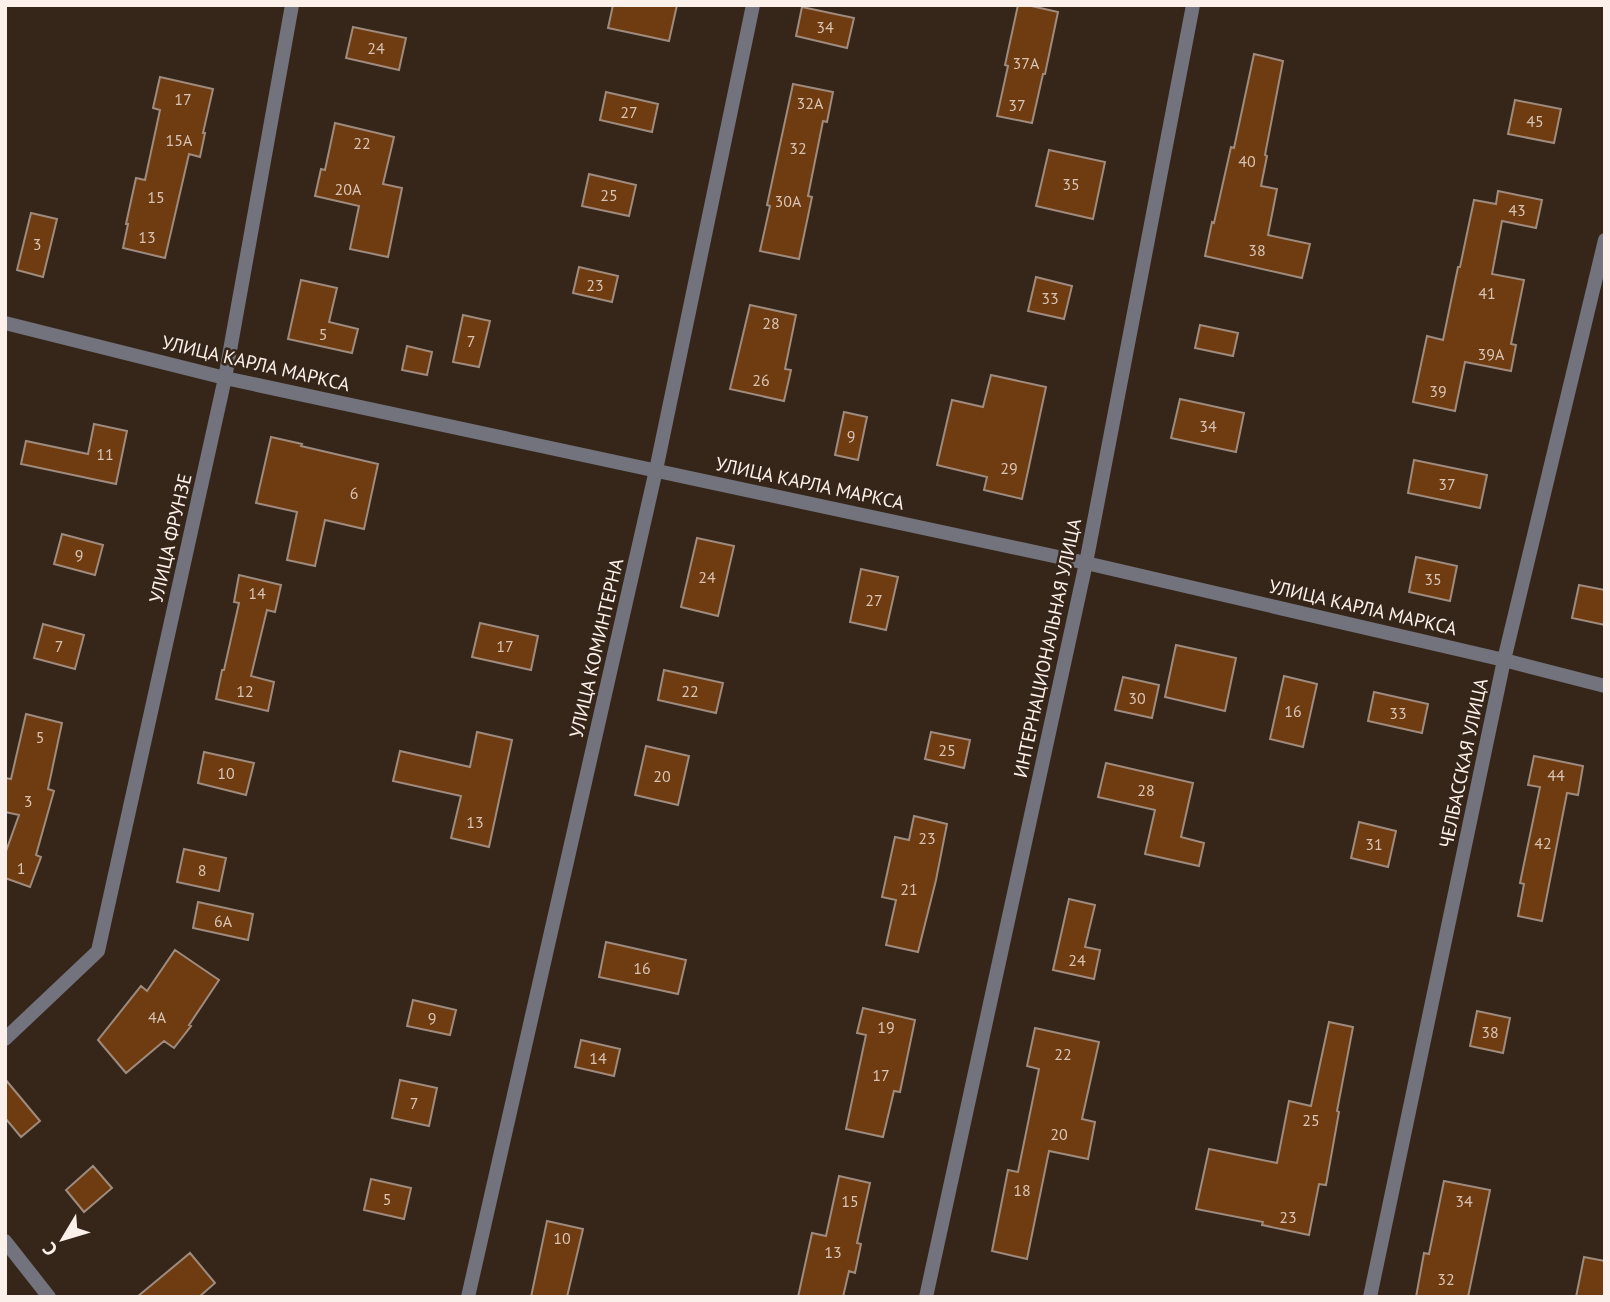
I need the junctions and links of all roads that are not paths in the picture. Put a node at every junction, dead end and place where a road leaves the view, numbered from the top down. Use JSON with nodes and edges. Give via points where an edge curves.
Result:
{"nodes":[{"id":1,"x":292,"y":5,"type":"edge"},
{"id":2,"x":753,"y":5,"type":"edge"},
{"id":3,"x":1193,"y":5,"type":"edge"},
{"id":4,"x":1605,"y":240,"type":"edge"},
{"id":5,"x":5,"y":323,"type":"edge"},
{"id":6,"x":225,"y":378,"type":"junction"},
{"id":7,"x":656,"y":470,"type":"junction"},
{"id":8,"x":1086,"y":563,"type":"junction"},
{"id":9,"x":1504,"y":660,"type":"junction"},
{"id":10,"x":1605,"y":686,"type":"edge"},
{"id":11,"x":5,"y":1039,"type":"edge"},
{"id":12,"x":5,"y":1241,"type":"edge"},
{"id":13,"x":49,"y":1297,"type":"edge"},
{"id":14,"x":468,"y":1297,"type":"edge"},
{"id":15,"x":926,"y":1297,"type":"edge"},
{"id":16,"x":1370,"y":1297,"type":"edge"}],
"edges":[{"from":1,"to":6,"type":"street","name":"УЛИЦА ФРУНЗЕ"},
{"from":2,"to":7,"type":"street","name":"УЛИЦА КОМИНТЕРНА"},
{"from":3,"to":8,"type":"street","name":"ИНТЕРНАЦИОНАЛЬНАЯ УЛИЦА"},
{"from":4,"to":9,"type":"street","name":"ЧЕЛБАССКАЯ УЛИЦА"},
{"from":5,"to":6,"type":"street","name":"УЛИЦА КАРЛА МАРКСА"},
{"from":6,"to":7,"type":"street","name":"УЛИЦА КАРЛА МАРКСА"},
{"from":6,"to":11,"type":"street","name":"УЛИЦА ФРУНЗЕ","via":[[97,951]]},
{"from":7,"to":8,"type":"street","name":"УЛИЦА КАРЛА МАРКСА"},
{"from":7,"to":14,"type":"street","name":"УЛИЦА КОМИНТЕРНА"},
{"from":8,"to":9,"type":"street","name":"УЛИЦА КАРЛА МАРКСА"},
{"from":8,"to":15,"type":"street","name":"ИНТЕРНАЦИОНАЛЬНАЯ УЛИЦА"},
{"from":9,"to":10,"type":"street","name":"УЛИЦА КАРЛА МАРКСА"},
{"from":9,"to":16,"type":"street","name":"ЧЕЛБАССКАЯ УЛИЦА"},
{"from":12,"to":13,"type":"street"}]}
